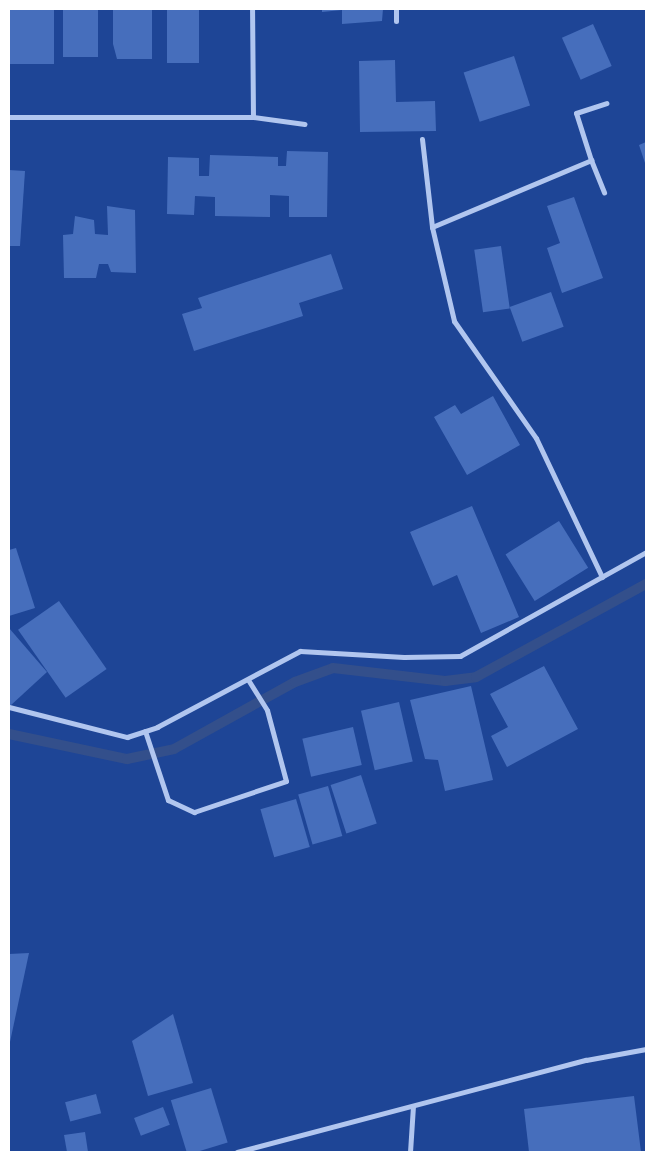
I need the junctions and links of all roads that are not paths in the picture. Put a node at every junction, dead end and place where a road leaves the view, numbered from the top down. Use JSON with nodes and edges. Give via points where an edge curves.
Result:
{"nodes":[{"id":1,"x":252,"y":9,"type":"edge"},
{"id":2,"x":396,"y":9,"type":"edge"},
{"id":3,"x":396,"y":21,"type":"dead end"},
{"id":4,"x":606,"y":103,"type":"dead end"},
{"id":5,"x":254,"y":116,"type":"junction"},
{"id":6,"x":9,"y":117,"type":"edge"},
{"id":7,"x":305,"y":124,"type":"dead end"},
{"id":8,"x":422,"y":139,"type":"dead end"},
{"id":9,"x":591,"y":160,"type":"junction"},
{"id":10,"x":604,"y":192,"type":"dead end"},
{"id":11,"x":432,"y":227,"type":"junction"},
{"id":12,"x":646,"y":552,"type":"edge"},
{"id":13,"x":602,"y":577,"type":"junction"},
{"id":14,"x":249,"y":681,"type":"junction"},
{"id":15,"x":9,"y":707,"type":"edge"},
{"id":16,"x":145,"y":732,"type":"junction"},
{"id":17,"x":646,"y":1049,"type":"edge"},
{"id":18,"x":413,"y":1106,"type":"junction"},
{"id":19,"x":237,"y":1152,"type":"edge"},
{"id":20,"x":410,"y":1152,"type":"edge"}],
"edges":[{"from":1,"to":5,"type":"street"},
{"from":2,"to":3,"type":"street"},
{"from":4,"to":9,"type":"street","via":[[576,113]]},
{"from":5,"to":6,"type":"street"},
{"from":5,"to":7,"type":"street"},
{"from":8,"to":11,"type":"street"},
{"from":9,"to":10,"type":"street"},
{"from":9,"to":11,"type":"street"},
{"from":11,"to":13,"type":"street","via":[[454,321],[536,438]]},
{"from":12,"to":13,"type":"street"},
{"from":13,"to":14,"type":"street","via":[[460,656],[300,650]]},
{"from":14,"to":16,"type":"street"},
{"from":14,"to":16,"type":"street","via":[[267,710],[286,781],[194,812],[168,800]]},
{"from":15,"to":16,"type":"street","via":[[127,736]]},
{"from":17,"to":18,"type":"street","via":[[586,1060]]},
{"from":18,"to":19,"type":"street"},
{"from":18,"to":20,"type":"street"}]}
